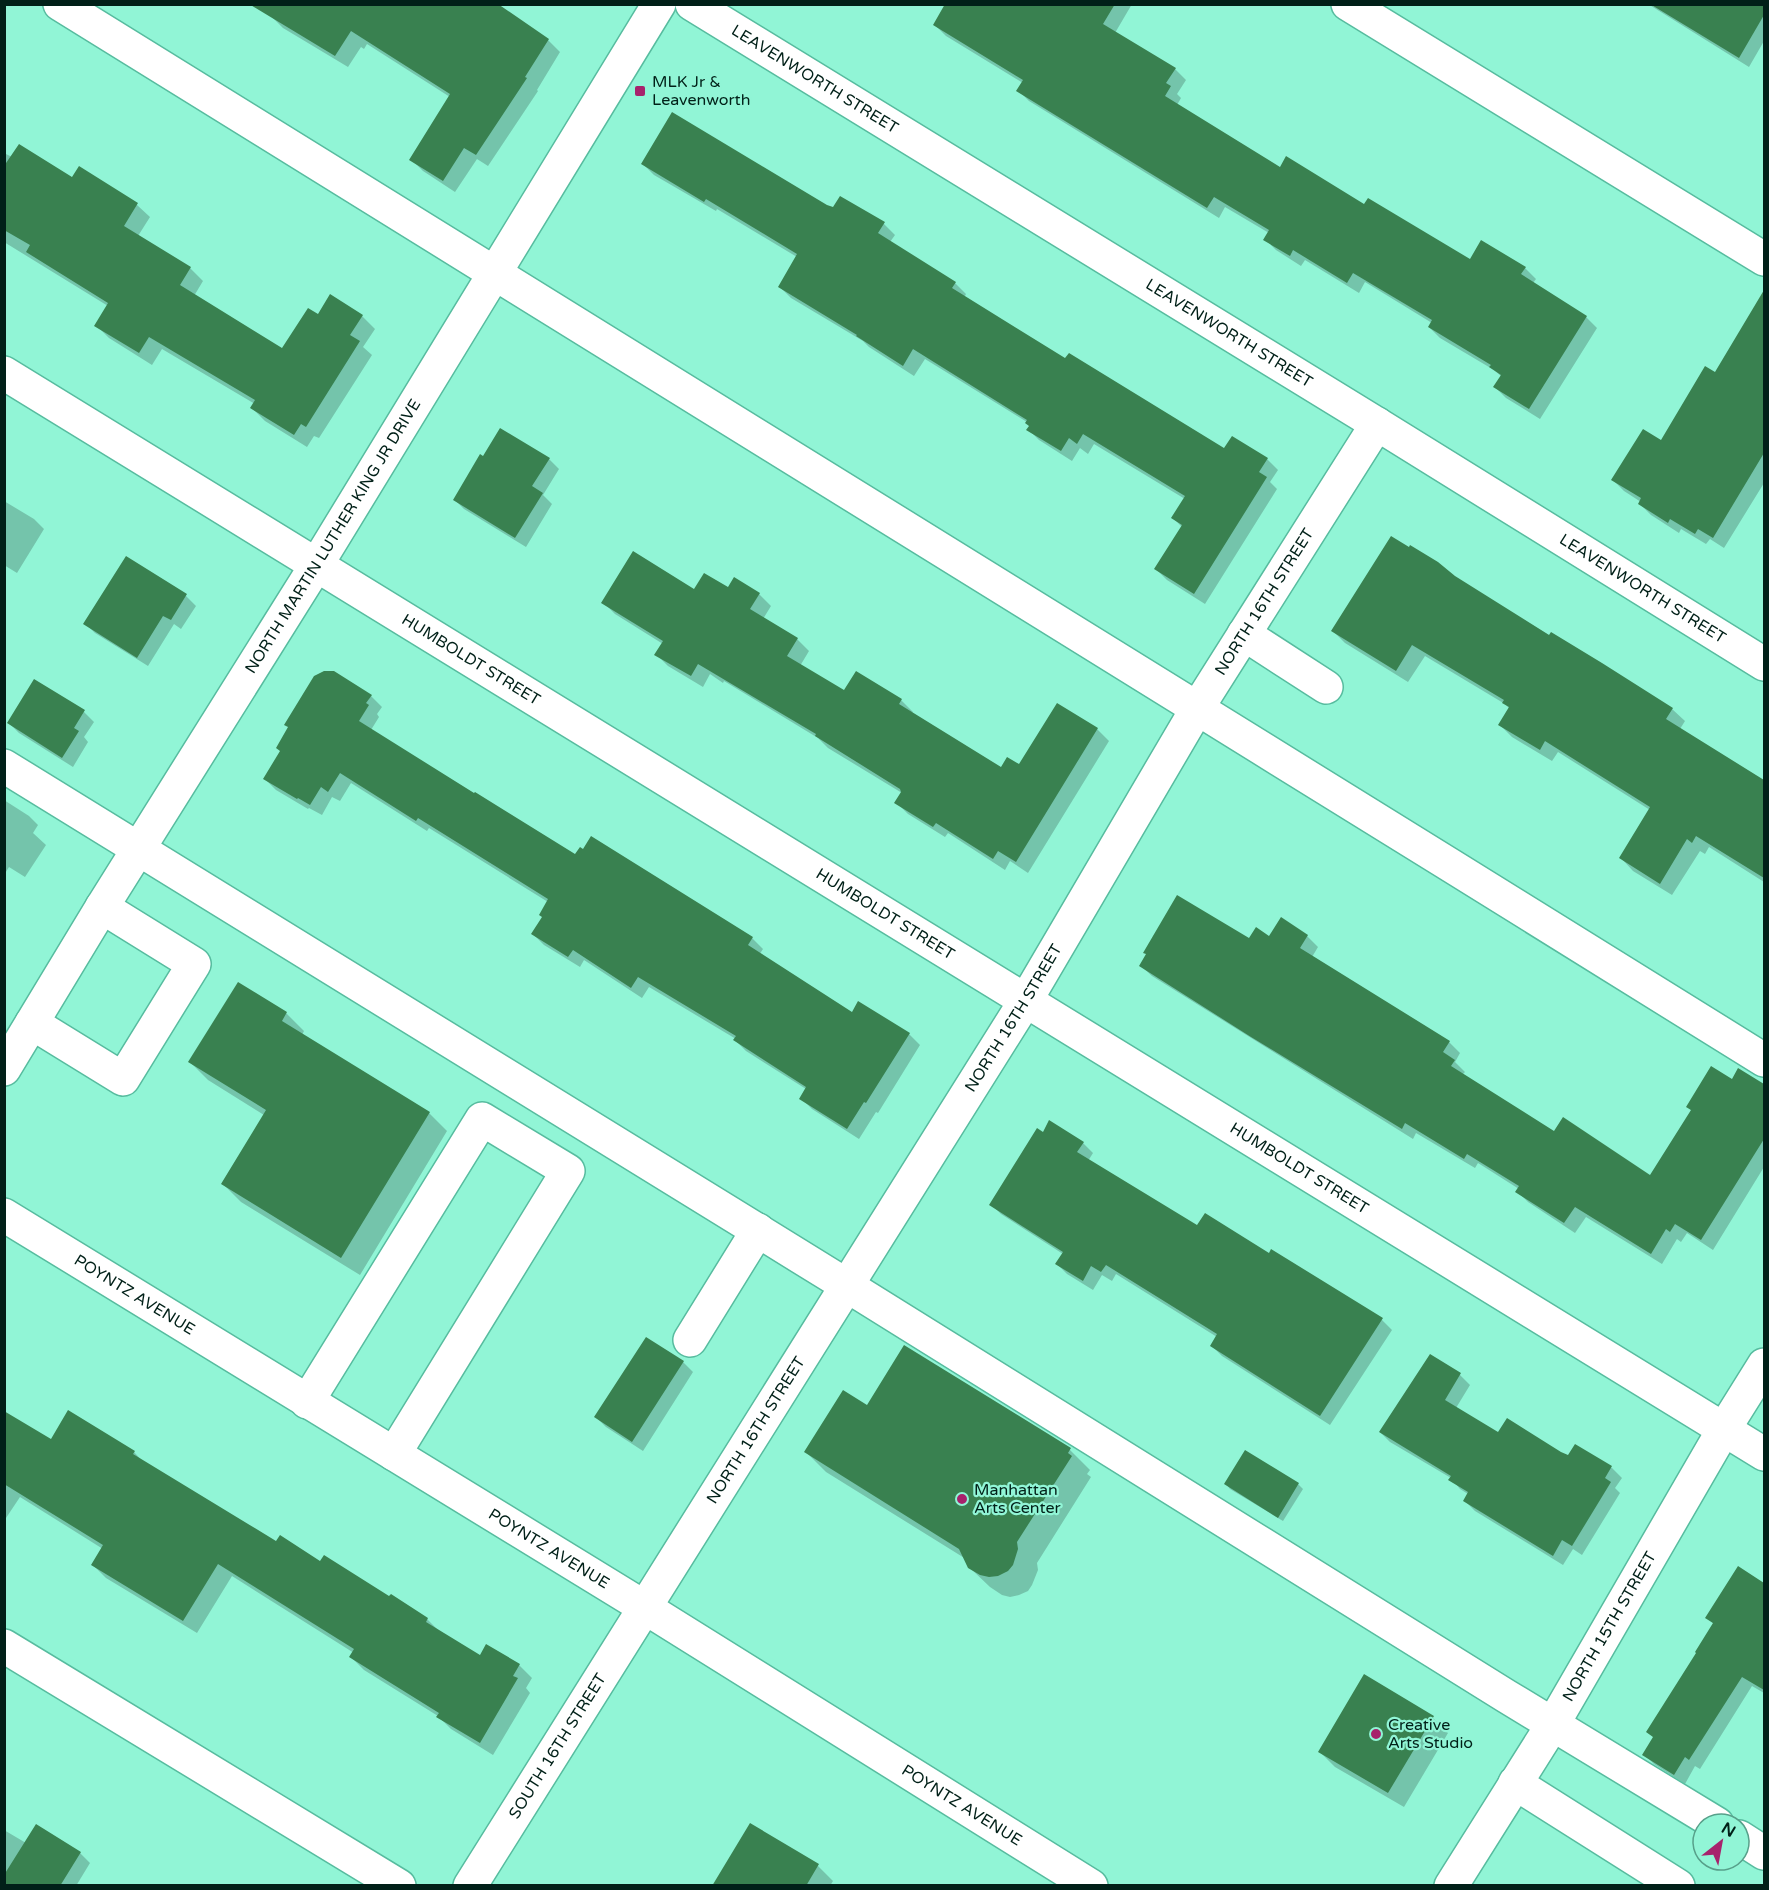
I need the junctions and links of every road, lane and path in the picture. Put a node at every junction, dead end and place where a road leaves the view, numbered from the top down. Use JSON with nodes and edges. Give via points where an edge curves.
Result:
{"nodes":[{"id":1,"x":60,"y":4,"type":"edge"},
{"id":2,"x":658,"y":4,"type":"edge"},
{"id":3,"x":692,"y":4,"type":"edge"},
{"id":4,"x":1348,"y":4,"type":"edge"},
{"id":5,"x":1764,"y":259,"type":"edge"},
{"id":6,"x":494,"y":274,"type":"junction"},
{"id":7,"x":4,"y":373,"type":"edge"},
{"id":8,"x":1377,"y":424,"type":"junction"},
{"id":9,"x":317,"y":564,"type":"junction"},
{"id":10,"x":1244,"y":634,"type":"junction"},
{"id":11,"x":1764,"y":664,"type":"edge"},
{"id":12,"x":1326,"y":687,"type":"dead end"},
{"id":13,"x":1198,"y":707,"type":"junction"},
{"id":14,"x":4,"y":766,"type":"edge"},
{"id":15,"x":139,"y":848,"type":"junction"},
{"id":16,"x":102,"y":907,"type":"junction"},
{"id":17,"x":1026,"y":1000,"type":"junction"},
{"id":18,"x":32,"y":1023,"type":"junction"},
{"id":19,"x":1764,"y":1060,"type":"edge"},
{"id":20,"x":4,"y":1068,"type":"edge"},
{"id":21,"x":4,"y":1215,"type":"edge"},
{"id":22,"x":758,"y":1230,"type":"junction"},
{"id":23,"x":846,"y":1285,"type":"junction"},
{"id":24,"x":690,"y":1340,"type":"dead end"},
{"id":25,"x":1764,"y":1365,"type":"edge"},
{"id":26,"x":308,"y":1402,"type":"junction"},
{"id":27,"x":1724,"y":1429,"type":"junction"},
{"id":28,"x":394,"y":1454,"type":"junction"},
{"id":29,"x":1764,"y":1454,"type":"edge"},
{"id":30,"x":644,"y":1607,"type":"junction"},
{"id":31,"x":4,"y":1646,"type":"edge"},
{"id":32,"x":1552,"y":1724,"type":"junction"},
{"id":33,"x":1515,"y":1783,"type":"junction"},
{"id":34,"x":1697,"y":1812,"type":"edge"},
{"id":35,"x":1751,"y":1845,"type":"edge"},
{"id":36,"x":1764,"y":1853,"type":"edge"},
{"id":37,"x":1087,"y":1885,"type":"edge"},
{"id":38,"x":399,"y":1886,"type":"edge"},
{"id":39,"x":470,"y":1886,"type":"edge"},
{"id":40,"x":1451,"y":1886,"type":"edge"},
{"id":41,"x":1678,"y":1886,"type":"edge"}],
"edges":[{"from":1,"to":6,"type":"street"},
{"from":2,"to":6,"type":"street","name":"NORTH MARTIN LUTHER KING JR DRIVE"},
{"from":3,"to":8,"type":"street","name":"LEAVENWORTH STREET"},
{"from":4,"to":5,"type":"street"},
{"from":6,"to":9,"type":"street","name":"NORTH MARTIN LUTHER KING JR DRIVE"},
{"from":6,"to":13,"type":"street"},
{"from":7,"to":9,"type":"street","name":"HUMBOLDT STREET"},
{"from":8,"to":10,"type":"street","name":"NORTH 16TH STREET"},
{"from":8,"to":11,"type":"street","name":"LEAVENWORTH STREET"},
{"from":9,"to":15,"type":"street","name":"NORTH MARTIN LUTHER KING JR DRIVE"},
{"from":9,"to":17,"type":"street","name":"HUMBOLDT STREET"},
{"from":10,"to":12,"type":"street"},
{"from":10,"to":13,"type":"street","name":"NORTH 16TH STREET"},
{"from":13,"to":17,"type":"street","name":"NORTH 16TH STREET"},
{"from":13,"to":19,"type":"street"},
{"from":14,"to":15,"type":"street"},
{"from":15,"to":16,"type":"street","name":"NORTH MARTIN LUTHER KING JR DRIVE"},
{"from":15,"to":22,"type":"street"},
{"from":16,"to":18,"type":"street","name":"NORTH MARTIN LUTHER KING JR DRIVE"},
{"from":16,"to":18,"type":"street","via":[[194,964],[123,1079]]},
{"from":17,"to":23,"type":"street","name":"NORTH 16TH STREET"},
{"from":17,"to":27,"type":"street","name":"HUMBOLDT STREET"},
{"from":18,"to":20,"type":"street","name":"NORTH MARTIN LUTHER KING JR DRIVE"},
{"from":21,"to":26,"type":"street","name":"POYNTZ AVENUE"},
{"from":22,"to":23,"type":"street"},
{"from":22,"to":24,"type":"street"},
{"from":23,"to":30,"type":"street","name":"NORTH 16TH STREET"},
{"from":23,"to":32,"type":"street"},
{"from":25,"to":27,"type":"street","name":"NORTH 15TH STREET"},
{"from":26,"to":28,"type":"street","name":"POYNTZ AVENUE"},
{"from":26,"to":28,"type":"street","via":[[482,1119],[568,1171]]},
{"from":27,"to":29,"type":"street","name":"HUMBOLDT STREET"},
{"from":27,"to":32,"type":"street","name":"NORTH 15TH STREET"},
{"from":28,"to":30,"type":"street","name":"POYNTZ AVENUE"},
{"from":30,"to":37,"type":"street","name":"POYNTZ AVENUE"},
{"from":30,"to":39,"type":"street","name":"SOUTH 16TH STREET"},
{"from":31,"to":38,"type":"street"},
{"from":32,"to":33,"type":"street","name":"NORTH 15TH STREET"},
{"from":32,"to":34,"type":"street"},
{"from":33,"to":40,"type":"street","name":"NORTH 15TH STREET"},
{"from":33,"to":41,"type":"street"},
{"from":35,"to":36,"type":"street"}]}
